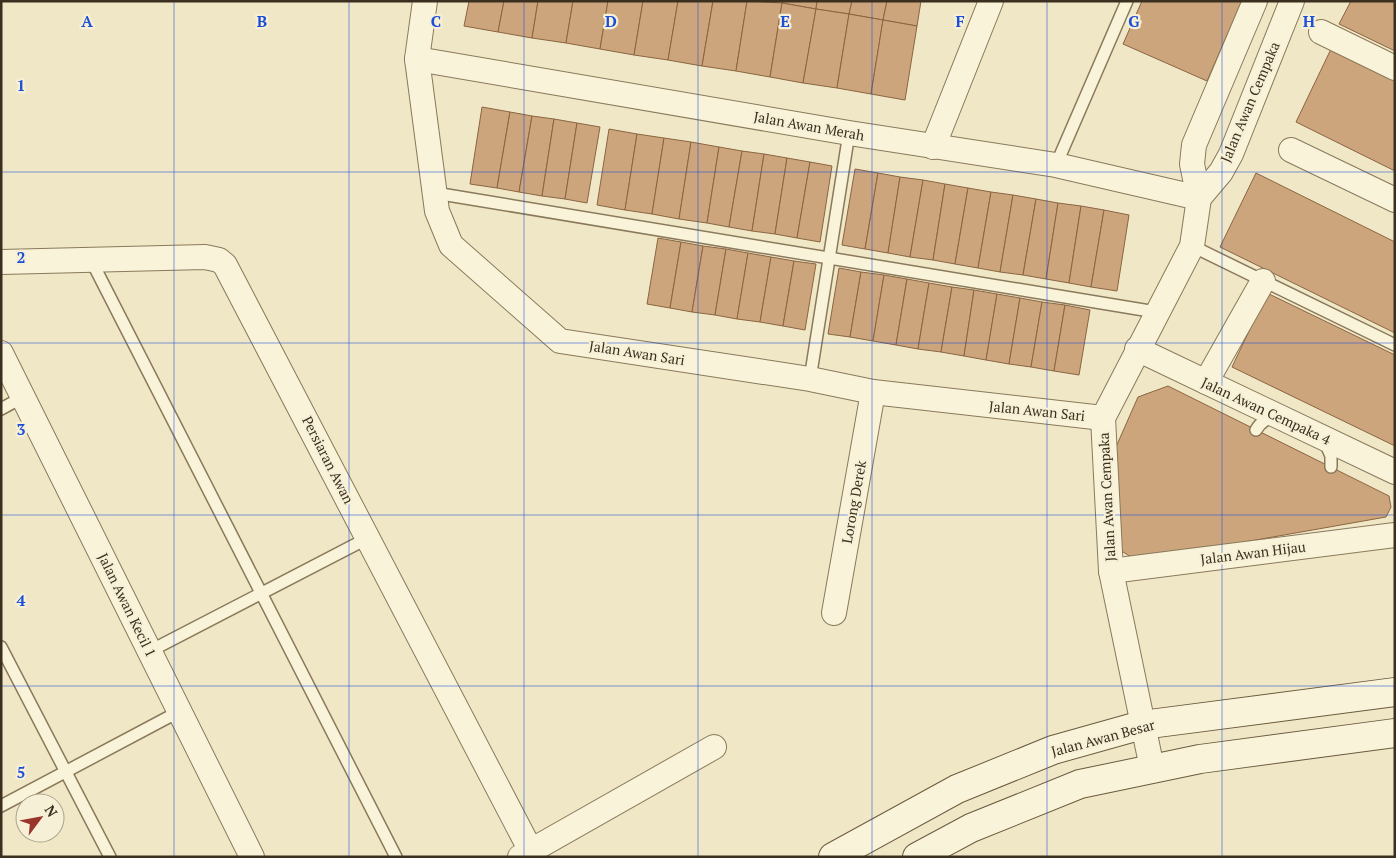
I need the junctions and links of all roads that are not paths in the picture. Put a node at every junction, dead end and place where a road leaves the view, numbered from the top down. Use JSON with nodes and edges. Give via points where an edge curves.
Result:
{"nodes":[{"id":1,"x":425,"y":1,"type":"edge"},
{"id":2,"x":991,"y":1,"type":"edge"},
{"id":3,"x":1127,"y":1,"type":"edge"},
{"id":4,"x":1255,"y":1,"type":"edge"},
{"id":5,"x":1292,"y":1,"type":"edge"},
{"id":6,"x":1321,"y":32,"type":"dead end"},
{"id":7,"x":417,"y":60,"type":"junction"},
{"id":8,"x":1395,"y":68,"type":"edge"},
{"id":9,"x":849,"y":133,"type":"junction"},
{"id":10,"x":933,"y":147,"type":"junction"},
{"id":11,"x":1291,"y":150,"type":"dead end"},
{"id":12,"x":1056,"y":165,"type":"junction"},
{"id":13,"x":435,"y":194,"type":"junction"},
{"id":14,"x":1199,"y":198,"type":"junction"},
{"id":15,"x":1395,"y":200,"type":"edge"},
{"id":16,"x":1192,"y":246,"type":"junction"},
{"id":17,"x":830,"y":258,"type":"junction"},
{"id":18,"x":91,"y":260,"type":"junction"},
{"id":19,"x":1,"y":262,"type":"edge"},
{"id":20,"x":1263,"y":281,"type":"junction"},
{"id":21,"x":1156,"y":312,"type":"junction"},
{"id":22,"x":1395,"y":345,"type":"edge"},
{"id":23,"x":1137,"y":349,"type":"junction"},
{"id":24,"x":1,"y":353,"type":"edge"},
{"id":25,"x":810,"y":379,"type":"junction"},
{"id":26,"x":1206,"y":382,"type":"junction"},
{"id":27,"x":873,"y":392,"type":"junction"},
{"id":28,"x":23,"y":397,"type":"junction"},
{"id":29,"x":1,"y":409,"type":"edge"},
{"id":30,"x":1103,"y":418,"type":"junction"},
{"id":31,"x":1286,"y":420,"type":"junction"},
{"id":32,"x":1256,"y":430,"type":"dead end"},
{"id":33,"x":1321,"y":437,"type":"junction"},
{"id":34,"x":1331,"y":467,"type":"dead end"},
{"id":35,"x":1395,"y":472,"type":"edge"},
{"id":36,"x":1395,"y":535,"type":"edge"},
{"id":37,"x":368,"y":538,"type":"junction"},
{"id":38,"x":1111,"y":571,"type":"junction"},
{"id":39,"x":261,"y":594,"type":"junction"},
{"id":40,"x":834,"y":612,"type":"dead end"},
{"id":41,"x":1,"y":648,"type":"edge"},
{"id":42,"x":150,"y":651,"type":"junction"},
{"id":43,"x":1395,"y":692,"type":"edge"},
{"id":44,"x":180,"y":711,"type":"junction"},
{"id":45,"x":1142,"y":725,"type":"junction"},
{"id":46,"x":1395,"y":733,"type":"edge"},
{"id":47,"x":714,"y":747,"type":"dead end"},
{"id":48,"x":1152,"y":768,"type":"junction"},
{"id":49,"x":66,"y":771,"type":"junction"},
{"id":50,"x":1,"y":806,"type":"edge"},
{"id":51,"x":529,"y":855,"type":"edge"},
{"id":52,"x":110,"y":857,"type":"edge"},
{"id":53,"x":252,"y":857,"type":"edge"},
{"id":54,"x":396,"y":857,"type":"edge"},
{"id":55,"x":834,"y":857,"type":"edge"},
{"id":56,"x":917,"y":857,"type":"edge"}],
"edges":[{"from":1,"to":7,"type":"street","name":"Jalan Awan Sari"},
{"from":2,"to":10,"type":"street"},
{"from":3,"to":12,"type":"lane"},
{"from":4,"to":14,"type":"street","name":"Jalan Awan Cempaka","via":[[1194,145],[1192,164]]},
{"from":5,"to":14,"type":"street","name":"Jalan Awan Cempaka","via":[[1231,154]]},
{"from":6,"to":8,"type":"street"},
{"from":7,"to":9,"type":"street","name":"Jalan Awan Merah"},
{"from":7,"to":13,"type":"street","name":"Jalan Awan Sari"},
{"from":9,"to":10,"type":"street","name":"Jalan Awan Merah"},
{"from":9,"to":17,"type":"lane"},
{"from":10,"to":12,"type":"street","name":"Jalan Awan Merah"},
{"from":11,"to":15,"type":"street"},
{"from":12,"to":14,"type":"street","name":"Jalan Awan Merah"},
{"from":13,"to":17,"type":"lane"},
{"from":13,"to":25,"type":"street","name":"Jalan Awan Sari","via":[[437,211],[451,245],[560,341]]},
{"from":14,"to":16,"type":"street","name":"Jalan Awan Cempaka"},
{"from":16,"to":20,"type":"lane"},
{"from":16,"to":21,"type":"street","name":"Jalan Awan Cempaka"},
{"from":17,"to":21,"type":"lane"},
{"from":17,"to":25,"type":"lane"},
{"from":18,"to":19,"type":"street","name":"Persiaran Awan"},
{"from":18,"to":37,"type":"street","name":"Persiaran Awan","via":[[205,256],[225,265]]},
{"from":18,"to":39,"type":"lane"},
{"from":20,"to":22,"type":"lane"},
{"from":20,"to":26,"type":"street"},
{"from":21,"to":23,"type":"street","name":"Jalan Awan Cempaka"},
{"from":23,"to":26,"type":"street","name":"Jalan Awan Cempaka 4"},
{"from":23,"to":30,"type":"street","name":"Jalan Awan Cempaka"},
{"from":24,"to":28,"type":"street","name":"Jalan Awan Kecil 1"},
{"from":25,"to":27,"type":"street","name":"Jalan Awan Sari"},
{"from":26,"to":31,"type":"street","name":"Jalan Awan Cempaka 4"},
{"from":27,"to":30,"type":"street","name":"Jalan Awan Sari"},
{"from":27,"to":40,"type":"street","name":"Lorong Derek"},
{"from":28,"to":29,"type":"lane"},
{"from":28,"to":42,"type":"street","name":"Jalan Awan Kecil 1"},
{"from":30,"to":38,"type":"street","name":"Jalan Awan Cempaka"},
{"from":31,"to":32,"type":"lane","via":[[1273,417]]},
{"from":31,"to":33,"type":"street","name":"Jalan Awan Cempaka 4"},
{"from":33,"to":34,"type":"lane","via":[[1328,445]]},
{"from":33,"to":35,"type":"street","name":"Jalan Awan Cempaka 4"},
{"from":36,"to":38,"type":"street","name":"Jalan Awan Hijau"},
{"from":37,"to":39,"type":"lane"},
{"from":37,"to":51,"type":"street","name":"Persiaran Awan"},
{"from":38,"to":45,"type":"street","name":"Jalan Awan Cempaka"},
{"from":39,"to":42,"type":"lane"},
{"from":39,"to":54,"type":"lane"},
{"from":41,"to":49,"type":"lane"},
{"from":42,"to":44,"type":"street","name":"Jalan Awan Kecil 1"},
{"from":43,"to":45,"type":"main road","name":"Jalan Awan Besar"},
{"from":44,"to":49,"type":"lane"},
{"from":44,"to":53,"type":"street","name":"Jalan Awan Kecil 1"},
{"from":45,"to":48,"type":"street"},
{"from":45,"to":55,"type":"main road","name":"Jalan Awan Besar","via":[[1053,750],[957,789]]},
{"from":46,"to":48,"type":"main road","via":[[1200,758]]},
{"from":47,"to":51,"type":"street"},
{"from":48,"to":56,"type":"main road","via":[[1080,784],[971,828]]},
{"from":49,"to":50,"type":"lane"},
{"from":49,"to":52,"type":"lane"}]}
